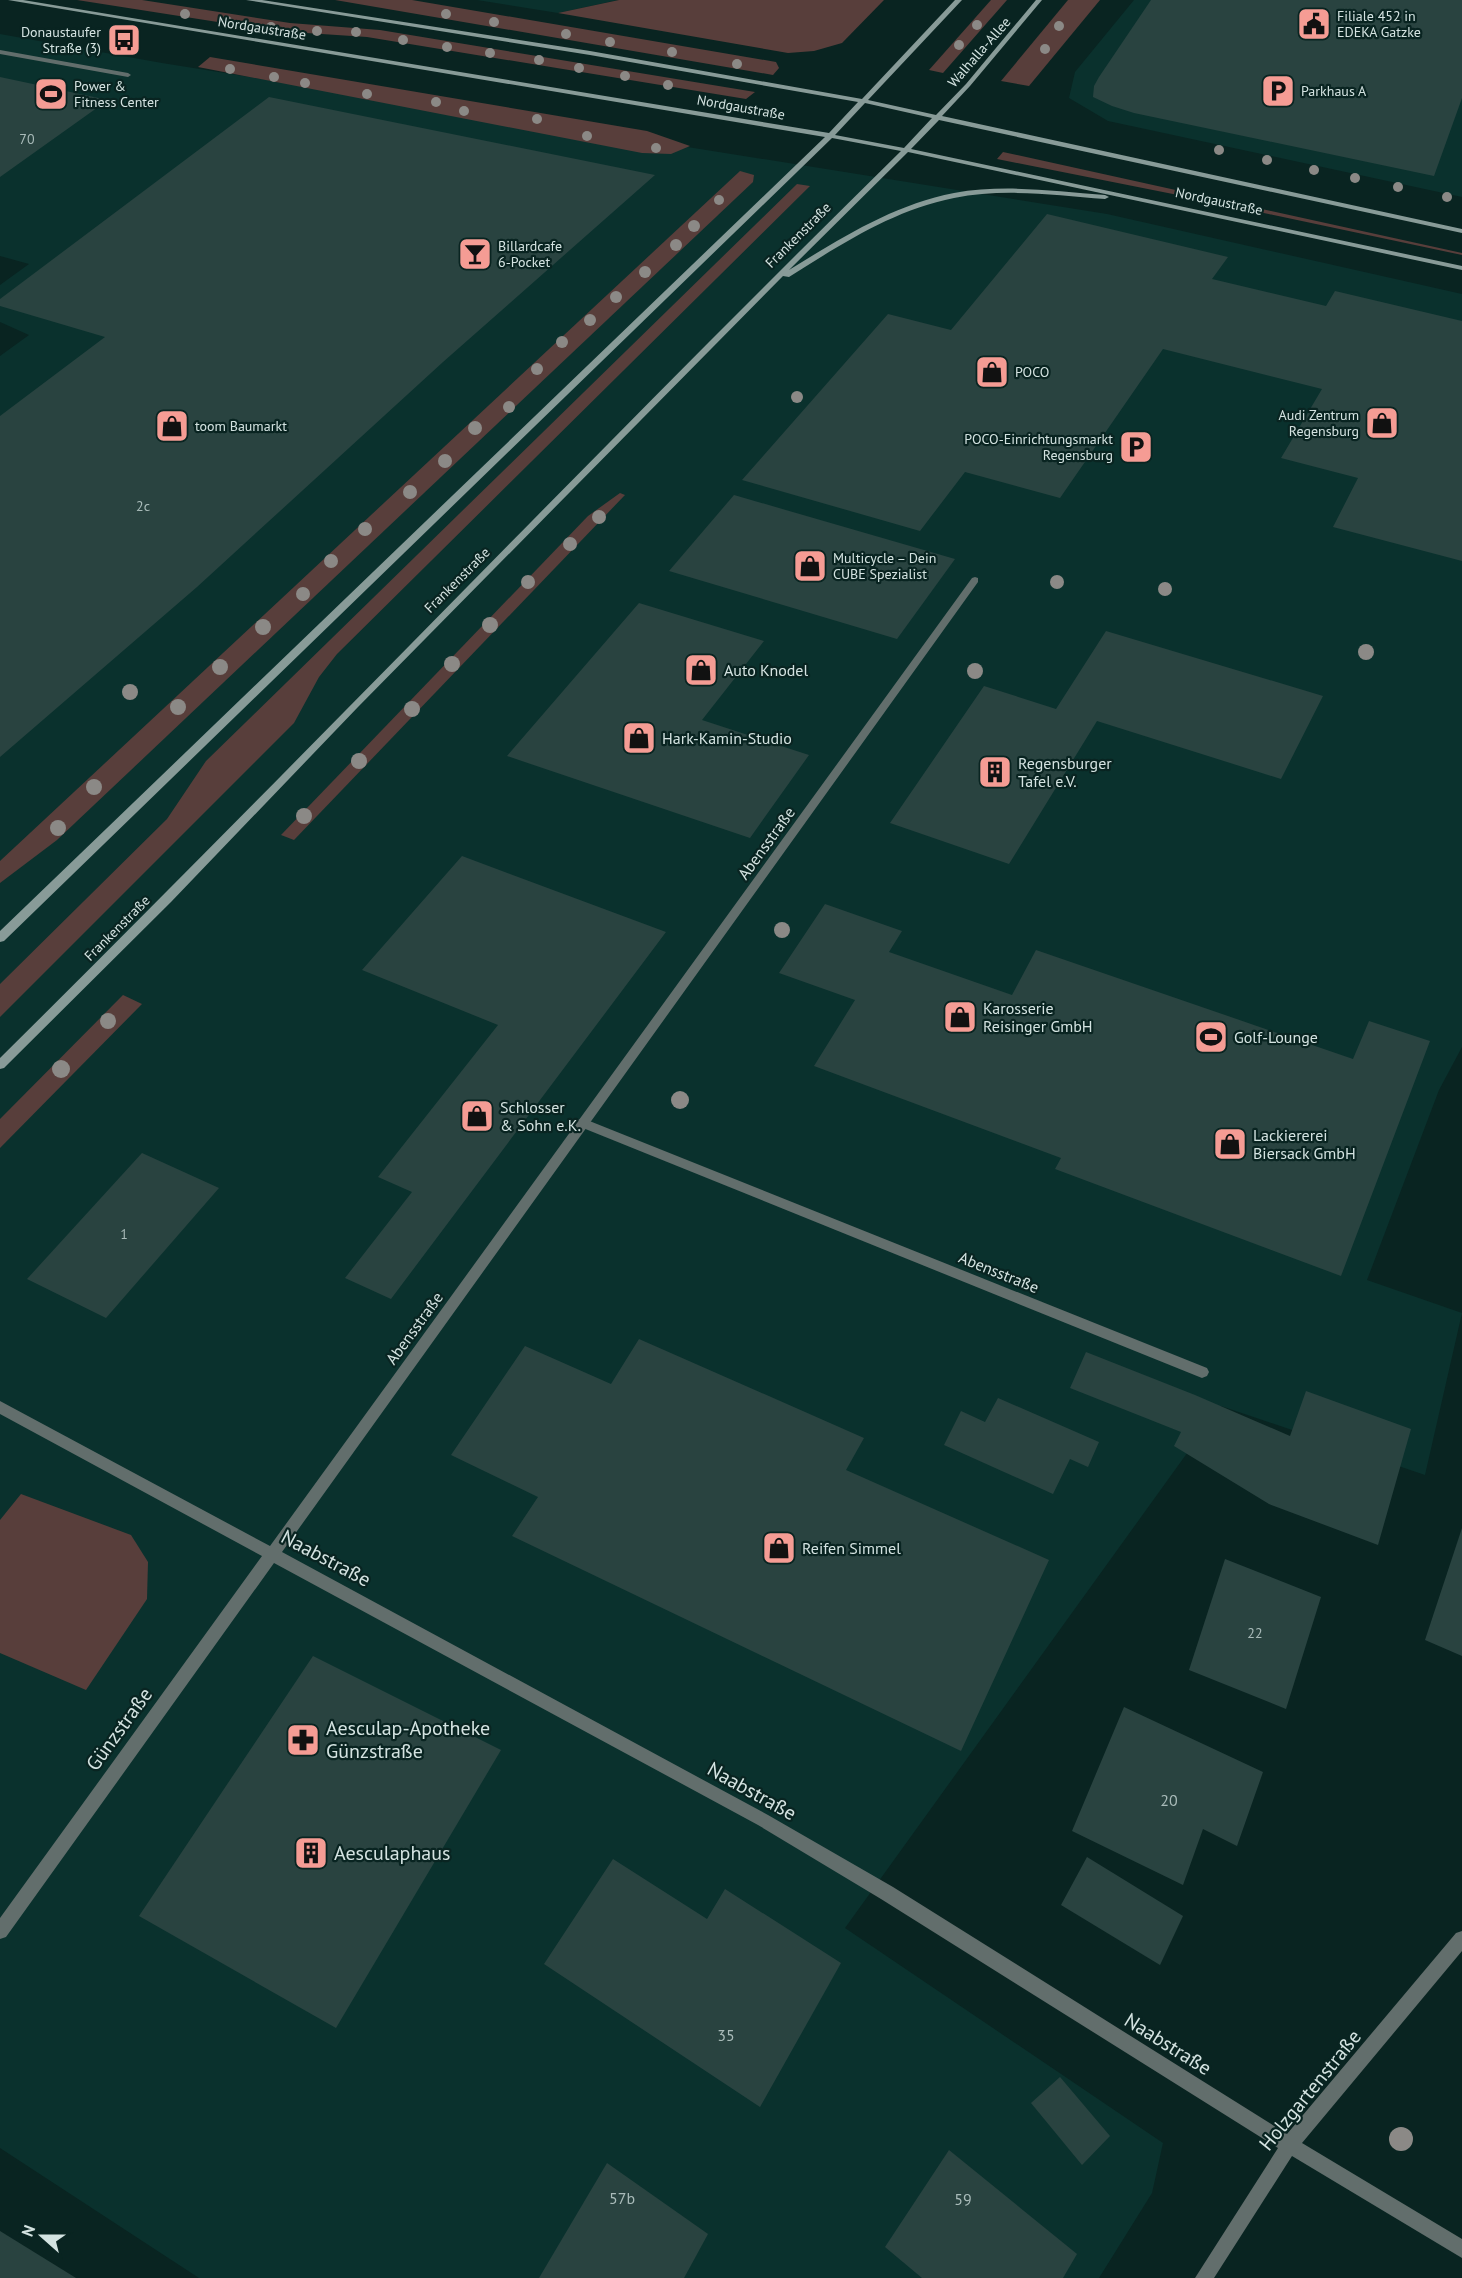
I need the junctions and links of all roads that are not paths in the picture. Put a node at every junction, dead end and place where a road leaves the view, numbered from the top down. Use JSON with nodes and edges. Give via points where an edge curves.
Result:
{"nodes":[{"id":1,"x":11,"y":0,"type":"edge"},
{"id":2,"x":249,"y":0,"type":"edge"},
{"id":3,"x":958,"y":0,"type":"edge"},
{"id":4,"x":1039,"y":0,"type":"edge"},
{"id":5,"x":0,"y":52,"type":"edge"},
{"id":6,"x":128,"y":75,"type":"dead end"},
{"id":7,"x":863,"y":101,"type":"junction"},
{"id":8,"x":936,"y":118,"type":"junction"},
{"id":9,"x":830,"y":136,"type":"junction"},
{"id":10,"x":906,"y":150,"type":"junction"},
{"id":11,"x":1151,"y":200,"type":"junction"},
{"id":12,"x":1462,"y":231,"type":"edge"},
{"id":13,"x":1462,"y":268,"type":"edge"},
{"id":14,"x":767,"y":287,"type":"junction"},
{"id":15,"x":975,"y":580,"type":"dead end"},
{"id":16,"x":0,"y":938,"type":"edge"},
{"id":17,"x":0,"y":1065,"type":"edge"},
{"id":18,"x":582,"y":1123,"type":"junction"},
{"id":19,"x":1202,"y":1372,"type":"dead end"},
{"id":20,"x":0,"y":1407,"type":"edge"},
{"id":21,"x":273,"y":1553,"type":"junction"},
{"id":22,"x":0,"y":1931,"type":"edge"},
{"id":23,"x":1462,"y":1939,"type":"edge"},
{"id":24,"x":1289,"y":2145,"type":"junction"},
{"id":25,"x":1462,"y":2249,"type":"edge"},
{"id":26,"x":1204,"y":2278,"type":"edge"}],
"edges":[{"from":1,"to":9,"type":"main road","name":"Nordgaustraße"},
{"from":2,"to":7,"type":"main road","name":"Nordgaustraße","via":[[590,53]]},
{"from":3,"to":7,"type":"main road"},
{"from":4,"to":8,"type":"main road","name":"Walhalla-Allee"},
{"from":5,"to":6,"type":"street"},
{"from":7,"to":8,"type":"main road","name":"Nordgaustraße"},
{"from":7,"to":9,"type":"main road"},
{"from":8,"to":10,"type":"main road","name":"Frankenstraße"},
{"from":8,"to":12,"type":"main road","name":"Nordgaustraße"},
{"from":9,"to":10,"type":"main road","name":"Nordgaustraße"},
{"from":9,"to":16,"type":"main road"},
{"from":10,"to":11,"type":"main road","name":"Nordgaustraße"},
{"from":10,"to":14,"type":"main road","name":"Frankenstraße"},
{"from":11,"to":13,"type":"main road","name":"Nordgaustraße"},
{"from":11,"to":14,"type":"main road","via":[[1028,191],[981,192],[935,199],[851,235]]},
{"from":14,"to":17,"type":"main road","name":"Frankenstraße"},
{"from":15,"to":18,"type":"street","name":"Abensstraße"},
{"from":18,"to":19,"type":"street","name":"Abensstraße"},
{"from":18,"to":21,"type":"street","name":"Abensstraße"},
{"from":20,"to":21,"type":"street","name":"Naabstraße"},
{"from":21,"to":22,"type":"street","name":"Günzstraße"},
{"from":21,"to":24,"type":"street","name":"Naabstraße","via":[[763,1820],[909,1906]]},
{"from":23,"to":24,"type":"street","name":"Holzgartenstraße"},
{"from":24,"to":25,"type":"street","name":"Naabstraße"},
{"from":24,"to":26,"type":"street","name":"Holzgartenstraße"}]}
